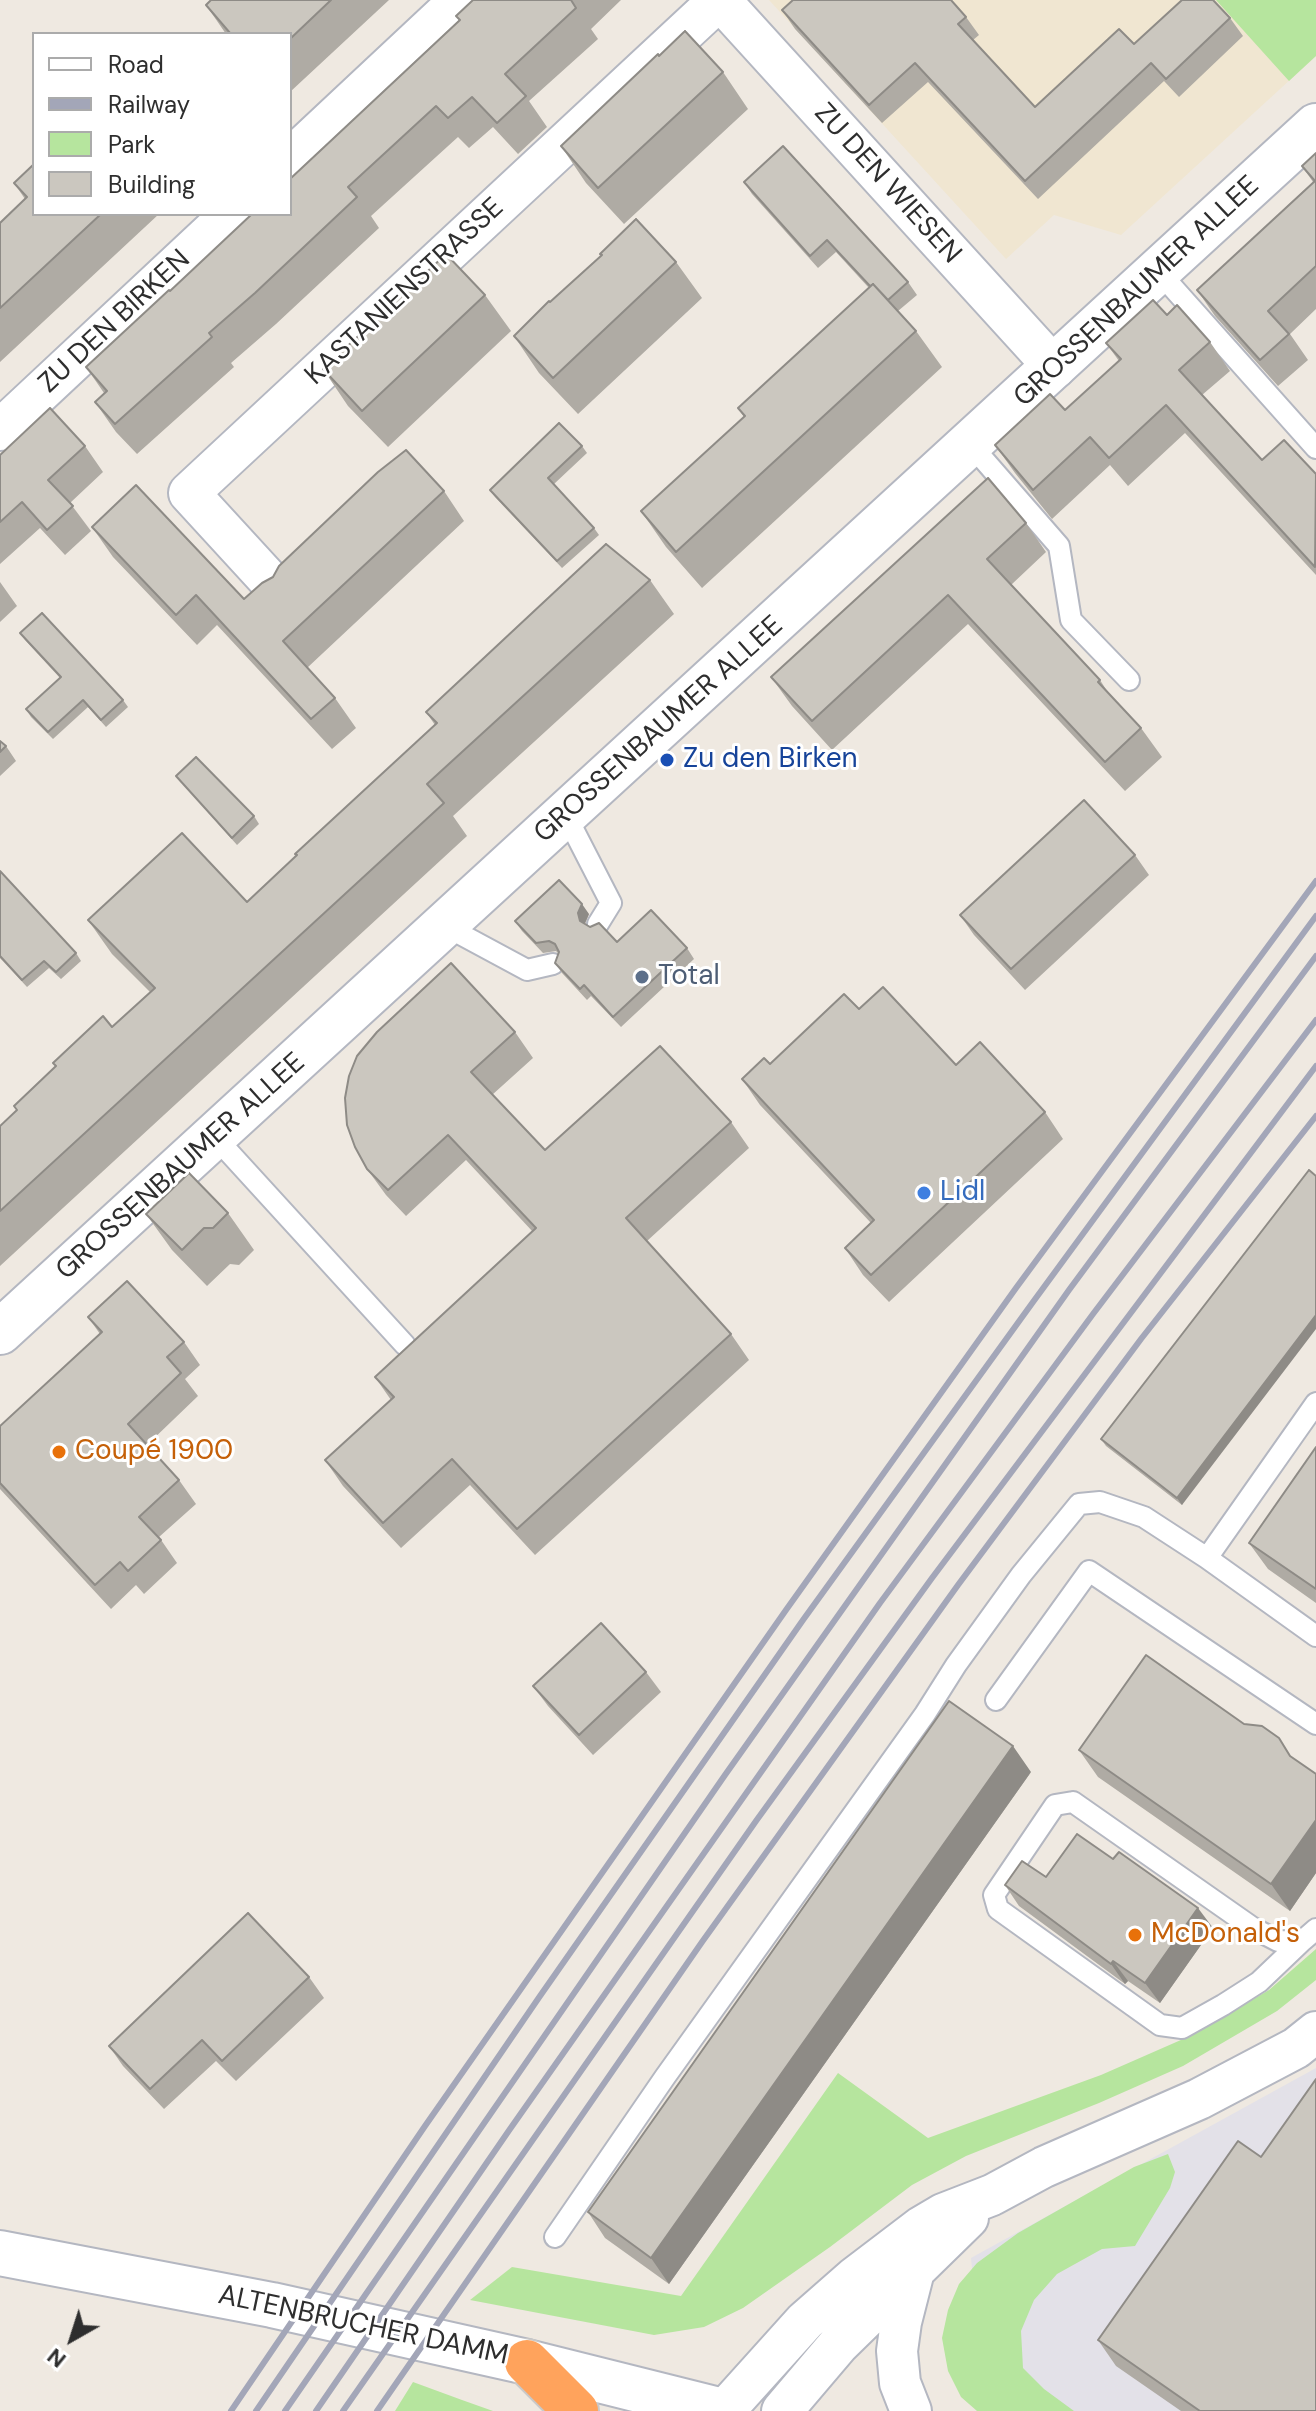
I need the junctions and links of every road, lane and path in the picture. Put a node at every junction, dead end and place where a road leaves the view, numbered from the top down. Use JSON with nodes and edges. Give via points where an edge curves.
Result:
{"nodes":[{"id":1,"x":460,"y":0,"type":"edge"},
{"id":2,"x":719,"y":0,"type":"edge"},
{"id":3,"x":1316,"y":126,"type":"edge"},
{"id":4,"x":292,"y":157,"type":"edge"},
{"id":5,"x":229,"y":216,"type":"edge"},
{"id":6,"x":1159,"y":272,"type":"junction"},
{"id":7,"x":1055,"y":368,"type":"junction"},
{"id":8,"x":0,"y":430,"type":"edge"},
{"id":9,"x":971,"y":445,"type":"junction"},
{"id":10,"x":1316,"y":448,"type":"edge"},
{"id":11,"x":278,"y":590,"type":"edge"},
{"id":12,"x":1129,"y":680,"type":"dead end"},
{"id":13,"x":562,"y":818,"type":"junction"},
{"id":14,"x":449,"y":921,"type":"junction"},
{"id":15,"x":598,"y":924,"type":"edge"},
{"id":16,"x":553,"y":964,"type":"edge"},
{"id":17,"x":215,"y":1137,"type":"junction"},
{"id":18,"x":0,"y":1332,"type":"edge"},
{"id":19,"x":405,"y":1345,"type":"edge"},
{"id":20,"x":1316,"y":1403,"type":"edge"},
{"id":21,"x":1207,"y":1558,"type":"junction"},
{"id":22,"x":1316,"y":1636,"type":"edge"},
{"id":23,"x":996,"y":1700,"type":"dead end"},
{"id":24,"x":1316,"y":1724,"type":"edge"},
{"id":25,"x":1308,"y":1936,"type":"edge"},
{"id":26,"x":1316,"y":2032,"type":"edge"},
{"id":27,"x":992,"y":2195,"type":"junction"},
{"id":28,"x":555,"y":2237,"type":"dead end"},
{"id":29,"x":0,"y":2253,"type":"edge"},
{"id":30,"x":914,"y":2271,"type":"junction"},
{"id":31,"x":527,"y":2362,"type":"junction"},
{"id":32,"x":576,"y":2411,"type":"edge"},
{"id":33,"x":724,"y":2411,"type":"edge"},
{"id":34,"x":782,"y":2411,"type":"edge"},
{"id":35,"x":911,"y":2411,"type":"edge"}],
"edges":[{"from":1,"to":4,"type":"street"},
{"from":2,"to":7,"type":"street","name":"ZU DEN WIESEN"},
{"from":2,"to":11,"type":"street","name":"KASTANIENSTRASSE","via":[[189,493]]},
{"from":3,"to":6,"type":"main road","name":"GROSSENBAUMER ALLEE"},
{"from":5,"to":8,"type":"street","name":"ZU DEN BIRKEN"},
{"from":6,"to":7,"type":"main road","name":"GROSSENBAUMER ALLEE"},
{"from":6,"to":10,"type":"lane"},
{"from":7,"to":9,"type":"main road","name":"GROSSENBAUMER ALLEE"},
{"from":9,"to":12,"type":"lane","via":[[1059,546],[1071,620]]},
{"from":9,"to":13,"type":"main road","name":"GROSSENBAUMER ALLEE"},
{"from":13,"to":14,"type":"main road","name":"GROSSENBAUMER ALLEE"},
{"from":13,"to":15,"type":"lane","via":[[611,903]]},
{"from":14,"to":16,"type":"lane","via":[[462,935],[527,970]]},
{"from":14,"to":17,"type":"main road","name":"GROSSENBAUMER ALLEE"},
{"from":17,"to":18,"type":"main road","name":"GROSSENBAUMER ALLEE"},
{"from":17,"to":19,"type":"lane"},
{"from":20,"to":21,"type":"lane"},
{"from":21,"to":22,"type":"lane"},
{"from":21,"to":28,"type":"lane","via":[[1144,1517],[1100,1502],[1079,1504],[956,1665]]},
{"from":23,"to":24,"type":"lane","via":[[1089,1571]]},
{"from":25,"to":25,"type":"lane","via":[[1278,1941],[1253,1928],[1073,1802],[1055,1805],[994,1895],[998,1909],[1160,2025],[1182,2028],[1259,1982]]},
{"from":26,"to":27,"type":"street","via":[[1199,2099]]},
{"from":27,"to":30,"type":"street"},
{"from":27,"to":33,"type":"street","via":[[921,2227],[854,2278],[805,2321]]},
{"from":29,"to":31,"type":"main road","name":"ALTENBRUCHER DAMM","via":[[272,2305]]},
{"from":30,"to":34,"type":"street","via":[[838,2345]]},
{"from":30,"to":35,"type":"street","via":[[897,2351],[900,2383]]},
{"from":31,"to":32,"type":"highway"},
{"from":31,"to":33,"type":"main road","name":"ALTENBRUCHER DAMM"}]}
